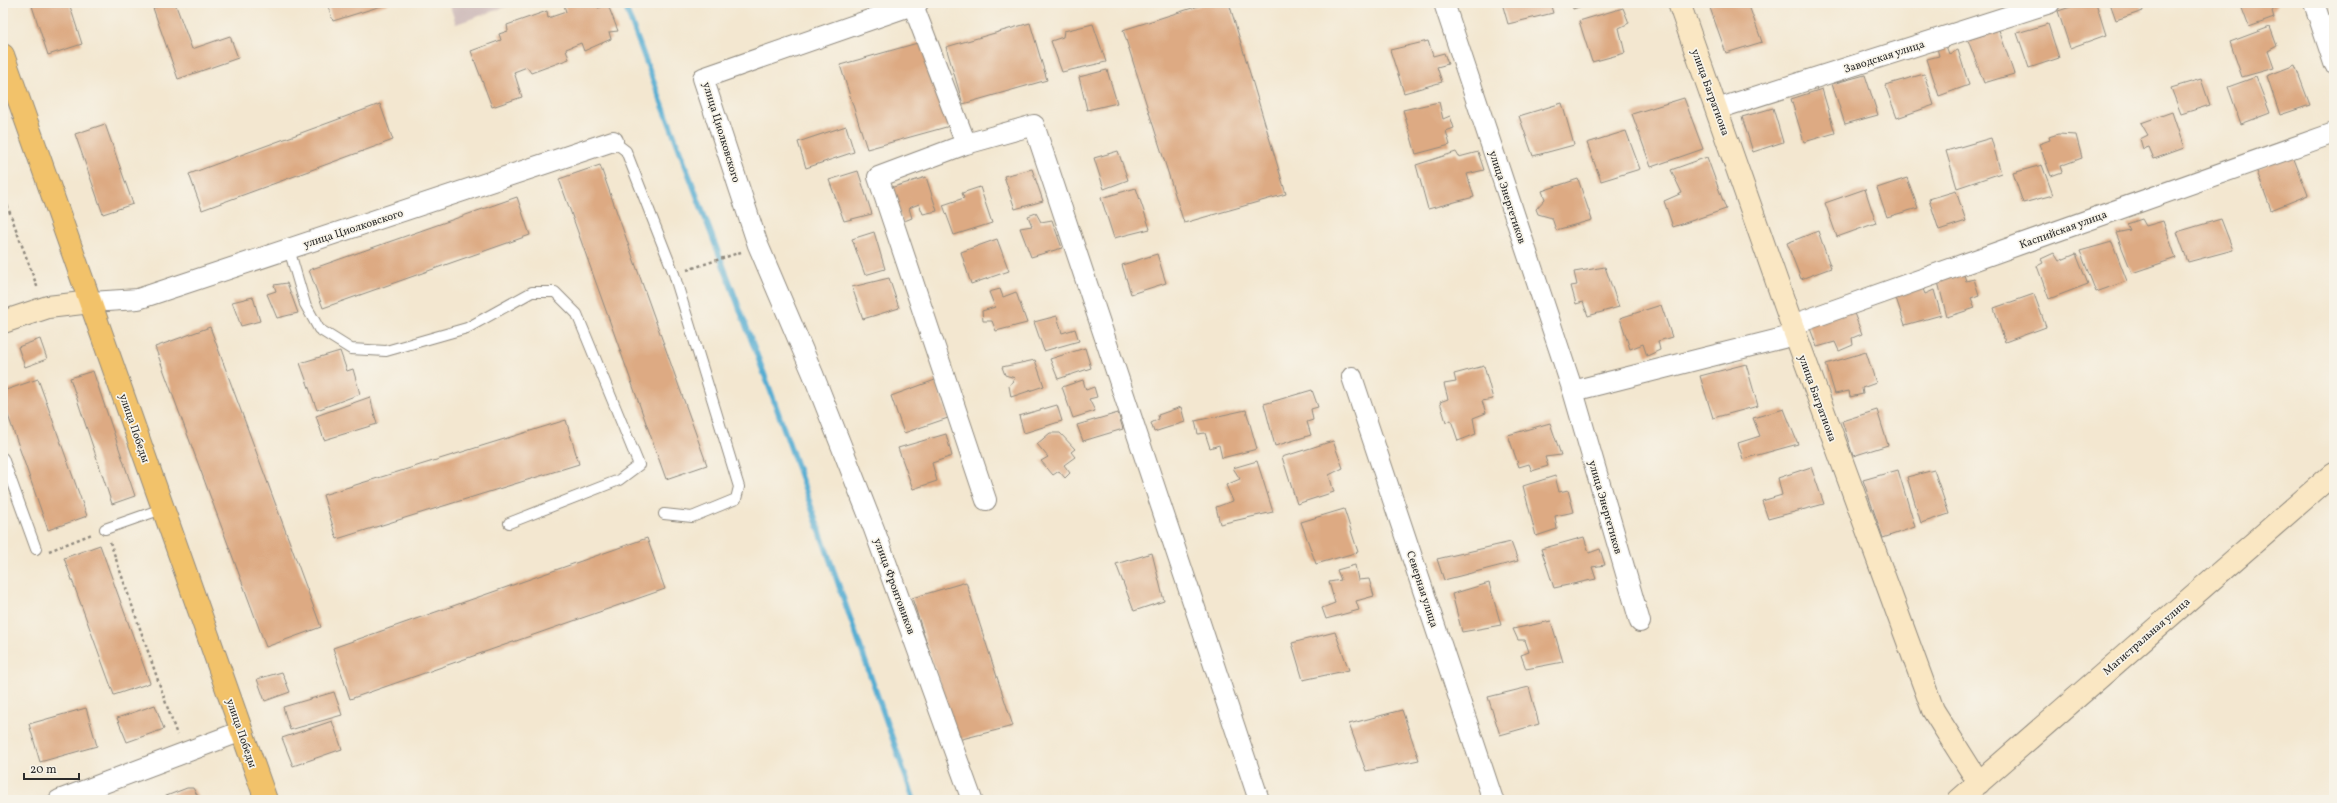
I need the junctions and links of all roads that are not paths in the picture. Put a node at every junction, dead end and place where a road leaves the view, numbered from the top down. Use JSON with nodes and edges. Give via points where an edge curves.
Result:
{"nodes":[{"id":1,"x":1444,"y":3,"type":"edge"},
{"id":2,"x":1679,"y":3,"type":"edge"},
{"id":3,"x":2050,"y":3,"type":"edge"},
{"id":4,"x":2314,"y":3,"type":"edge"},
{"id":5,"x":916,"y":4,"type":"edge"},
{"id":6,"x":3,"y":55,"type":"edge"},
{"id":7,"x":2334,"y":63,"type":"edge"},
{"id":8,"x":3,"y":68,"type":"edge"},
{"id":9,"x":1717,"y":109,"type":"junction"},
{"id":10,"x":2334,"y":132,"type":"edge"},
{"id":11,"x":613,"y":141,"type":"joint"},
{"id":12,"x":966,"y":144,"type":"junction"},
{"id":13,"x":289,"y":249,"type":"junction"},
{"id":14,"x":88,"y":302,"type":"junction"},
{"id":15,"x":3,"y":322,"type":"edge"},
{"id":16,"x":1794,"y":330,"type":"junction"},
{"id":17,"x":813,"y":374,"type":"joint"},
{"id":18,"x":1352,"y":377,"type":"dead end"},
{"id":19,"x":1573,"y":391,"type":"junction"},
{"id":20,"x":3,"y":458,"type":"edge"},
{"id":21,"x":2334,"y":473,"type":"edge"},
{"id":22,"x":986,"y":500,"type":"dead end"},
{"id":23,"x":159,"y":510,"type":"junction"},
{"id":24,"x":664,"y":514,"type":"dead end"},
{"id":25,"x":509,"y":523,"type":"dead end"},
{"id":26,"x":105,"y":529,"type":"road end"},
{"id":27,"x":36,"y":549,"type":"road end"},
{"id":28,"x":1640,"y":622,"type":"dead end"},
{"id":29,"x":240,"y":731,"type":"junction"},
{"id":30,"x":1979,"y":783,"type":"junction"},
{"id":31,"x":59,"y":800,"type":"edge"},
{"id":32,"x":262,"y":800,"type":"edge"},
{"id":33,"x":266,"y":800,"type":"edge"},
{"id":34,"x":972,"y":800,"type":"edge"},
{"id":35,"x":1259,"y":800,"type":"edge"},
{"id":36,"x":1493,"y":800,"type":"edge"},
{"id":37,"x":1959,"y":800,"type":"edge"}],
"edges":[{"from":1,"to":19,"type":"street","name":"улица Энергетиков"},
{"from":2,"to":9,"type":"street","name":"улица Багратиона"},
{"from":3,"to":9,"type":"street","name":"Заводская улица"},
{"from":4,"to":7,"type":"street"},
{"from":5,"to":12,"type":"street"},
{"from":5,"to":17,"type":"street","name":"улица Циолковского","via":[[703,78],[758,245]]},
{"from":6,"to":14,"type":"main road","name":"улица Победы"},
{"from":8,"to":14,"type":"main road","name":"улица Победы"},
{"from":9,"to":16,"type":"street","name":"улица Багратиона"},
{"from":10,"to":16,"type":"street","name":"Каспийская улица"},
{"from":11,"to":13,"type":"street","name":"улица Циолковского"},
{"from":11,"to":24,"type":"lane","via":[[626,150],[674,274],[739,487],[736,499],[692,517]]},
{"from":12,"to":22,"type":"street","via":[[878,177]]},
{"from":12,"to":35,"type":"street","via":[[1034,125]]},
{"from":13,"to":14,"type":"street","name":"улица Циолковского","via":[[138,299]]},
{"from":13,"to":25,"type":"lane","via":[[305,304],[319,329],[351,349],[386,351],[467,328],[532,292],[555,292],[578,314],[639,465],[619,480]]},
{"from":14,"to":15,"type":"street","via":[[48,307]]},
{"from":14,"to":23,"type":"main road","name":"улица Победы"},
{"from":14,"to":29,"type":"main road","name":"улица Победы"},
{"from":16,"to":19,"type":"street"},
{"from":16,"to":30,"type":"street","name":"улица Багратиона","via":[[1933,710]]},
{"from":17,"to":34,"type":"street","name":"улица Фронтовиков","via":[[874,528]]},
{"from":18,"to":36,"type":"street","name":"Северная улица"},
{"from":19,"to":28,"type":"street","name":"улица Энергетиков"},
{"from":20,"to":27,"type":"lane"},
{"from":21,"to":30,"type":"street","name":"Магистральная улица"},
{"from":23,"to":26,"type":"lane"},
{"from":23,"to":29,"type":"main road","name":"улица Победы"},
{"from":29,"to":31,"type":"street"},
{"from":29,"to":32,"type":"main road","name":"улица Победы"},
{"from":29,"to":33,"type":"main road","name":"улица Победы"},
{"from":30,"to":37,"type":"street","name":"Магистральная улица"}]}
